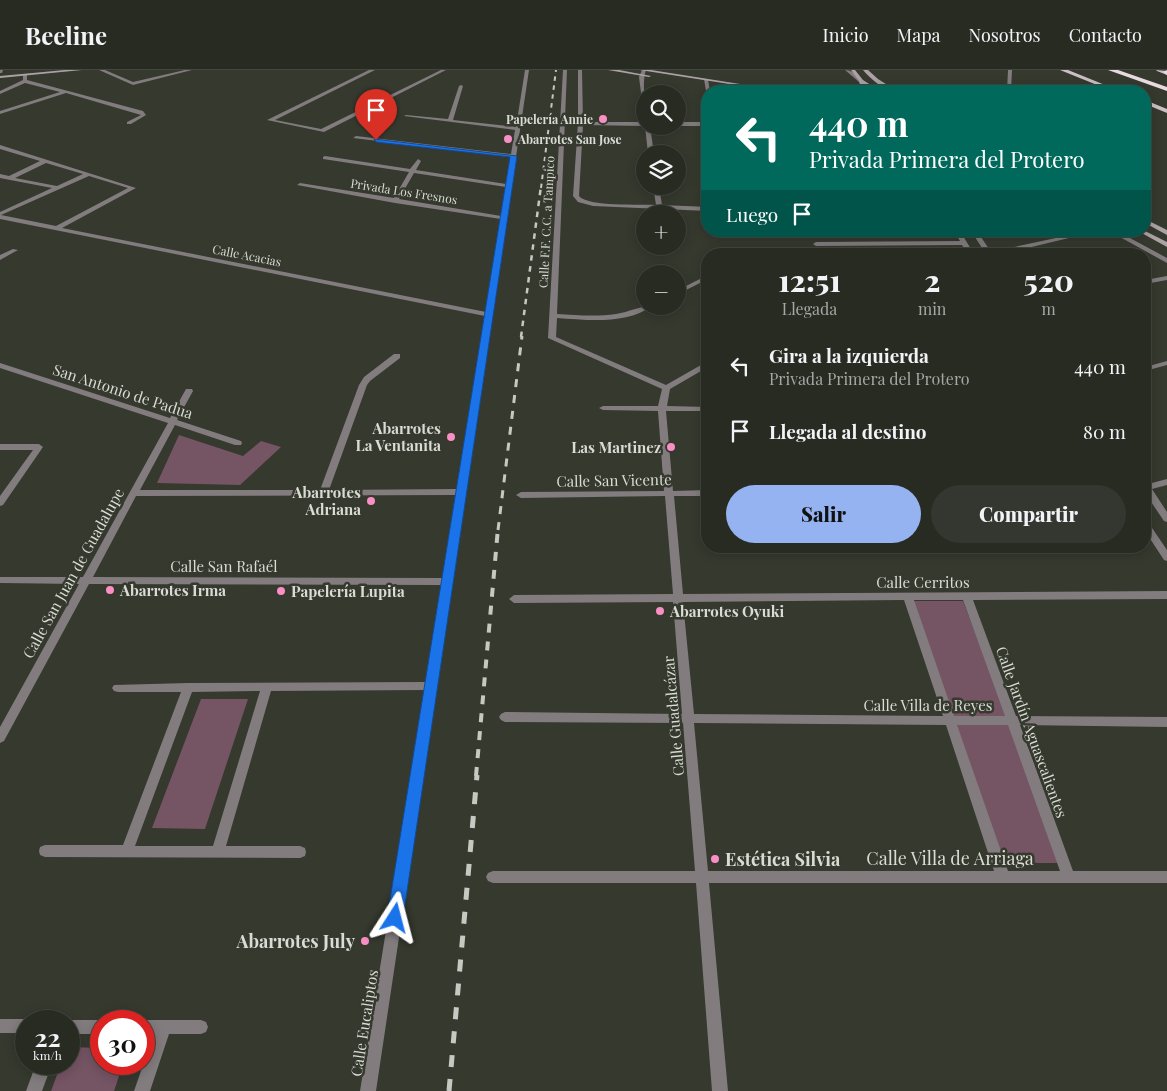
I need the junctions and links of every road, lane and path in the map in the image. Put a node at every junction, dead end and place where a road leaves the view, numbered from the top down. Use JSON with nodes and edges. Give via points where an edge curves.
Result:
{"nodes":[{"id":1,"x":34,"y":70,"type":"edge"},
{"id":2,"x":80,"y":70,"type":"edge"},
{"id":3,"x":102,"y":70,"type":"edge"},
{"id":4,"x":190,"y":70,"type":"edge"},
{"id":5,"x":373,"y":70,"type":"edge"},
{"id":6,"x":444,"y":70,"type":"edge"},
{"id":7,"x":527,"y":70,"type":"edge"},
{"id":8,"x":565,"y":70,"type":"edge"},
{"id":9,"x":580,"y":70,"type":"edge"},
{"id":10,"x":610,"y":70,"type":"edge"},
{"id":11,"x":847,"y":70,"type":"edge"},
{"id":12,"x":853,"y":70,"type":"edge"},
{"id":13,"x":866,"y":70,"type":"edge"},
{"id":14,"x":1010,"y":70,"type":"edge"},
{"id":15,"x":1063,"y":70,"type":"edge"},
{"id":16,"x":1111,"y":70,"type":"edge"},
{"id":17,"x":1132,"y":70,"type":"edge"},
{"id":18,"x":0,"y":72,"type":"edge"},
{"id":19,"x":643,"y":72,"type":"edge"},
{"id":20,"x":0,"y":77,"type":"edge"},
{"id":21,"x":25,"y":78,"type":"junction"},
{"id":22,"x":861,"y":81,"type":"junction"},
{"id":23,"x":706,"y":82,"type":"junction"},
{"id":24,"x":1167,"y":82,"type":"edge"},
{"id":25,"x":644,"y":85,"type":"edge"},
{"id":26,"x":707,"y":85,"type":"edge"},
{"id":27,"x":720,"y":85,"type":"edge"},
{"id":28,"x":731,"y":85,"type":"edge"},
{"id":29,"x":862,"y":85,"type":"edge"},
{"id":30,"x":864,"y":85,"type":"edge"},
{"id":31,"x":868,"y":85,"type":"edge"},
{"id":32,"x":885,"y":85,"type":"edge"},
{"id":33,"x":1009,"y":85,"type":"edge"},
{"id":34,"x":1102,"y":85,"type":"edge"},
{"id":35,"x":461,"y":86,"type":"dead end"},
{"id":36,"x":1167,"y":89,"type":"edge"},
{"id":37,"x":65,"y":92,"type":"junction"},
{"id":38,"x":0,"y":93,"type":"edge"},
{"id":39,"x":1151,"y":104,"type":"edge"},
{"id":40,"x":1167,"y":111,"type":"edge"},
{"id":41,"x":0,"y":113,"type":"edge"},
{"id":42,"x":406,"y":116,"type":"dead end"},
{"id":43,"x":450,"y":121,"type":"junction"},
{"id":44,"x":129,"y":123,"type":"dead end"},
{"id":45,"x":581,"y":123,"type":"junction"},
{"id":46,"x":686,"y":124,"type":"edge"},
{"id":47,"x":701,"y":124,"type":"edge"},
{"id":48,"x":636,"y":125,"type":"edge"},
{"id":49,"x":518,"y":129,"type":"junction"},
{"id":50,"x":356,"y":138,"type":"dead end"},
{"id":51,"x":0,"y":147,"type":"edge"},
{"id":52,"x":514,"y":156,"type":"junction"},
{"id":53,"x":325,"y":158,"type":"dead end"},
{"id":54,"x":418,"y":160,"type":"dead end"},
{"id":55,"x":45,"y":161,"type":"junction"},
{"id":56,"x":411,"y":173,"type":"junction"},
{"id":57,"x":89,"y":174,"type":"junction"},
{"id":58,"x":0,"y":176,"type":"edge"},
{"id":59,"x":10,"y":178,"type":"junction"},
{"id":60,"x":300,"y":185,"type":"dead end"},
{"id":61,"x":509,"y":186,"type":"junction"},
{"id":62,"x":58,"y":188,"type":"junction"},
{"id":63,"x":395,"y":201,"type":"junction"},
{"id":64,"x":636,"y":205,"type":"edge"},
{"id":65,"x":686,"y":208,"type":"edge"},
{"id":66,"x":701,"y":209,"type":"edge"},
{"id":67,"x":0,"y":215,"type":"edge"},
{"id":68,"x":504,"y":218,"type":"junction"},
{"id":69,"x":1151,"y":224,"type":"edge"},
{"id":70,"x":56,"y":228,"type":"junction"},
{"id":71,"x":1167,"y":233,"type":"edge"},
{"id":72,"x":1151,"y":236,"type":"edge"},
{"id":73,"x":960,"y":237,"type":"edge"},
{"id":74,"x":978,"y":237,"type":"edge"},
{"id":75,"x":1070,"y":237,"type":"edge"},
{"id":76,"x":1123,"y":237,"type":"edge"},
{"id":77,"x":964,"y":243,"type":"junction"},
{"id":78,"x":816,"y":244,"type":"dead end"},
{"id":79,"x":1167,"y":245,"type":"edge"},
{"id":80,"x":967,"y":248,"type":"edge"},
{"id":81,"x":986,"y":248,"type":"edge"},
{"id":82,"x":1018,"y":248,"type":"edge"},
{"id":83,"x":1143,"y":248,"type":"edge"},
{"id":84,"x":15,"y":250,"type":"dead end"},
{"id":85,"x":1151,"y":252,"type":"edge"},
{"id":86,"x":0,"y":258,"type":"edge"},
{"id":87,"x":1167,"y":261,"type":"edge"},
{"id":88,"x":1167,"y":278,"type":"edge"},
{"id":89,"x":701,"y":280,"type":"edge"},
{"id":90,"x":1151,"y":281,"type":"edge"},
{"id":91,"x":686,"y":288,"type":"edge"},
{"id":92,"x":636,"y":313,"type":"edge"},
{"id":93,"x":489,"y":315,"type":"junction"},
{"id":94,"x":553,"y":316,"type":"junction"},
{"id":95,"x":397,"y":356,"type":"dead end"},
{"id":96,"x":1167,"y":363,"type":"edge"},
{"id":97,"x":0,"y":365,"type":"edge"},
{"id":98,"x":701,"y":367,"type":"edge"},
{"id":99,"x":1151,"y":367,"type":"edge"},
{"id":100,"x":666,"y":388,"type":"junction"},
{"id":101,"x":189,"y":391,"type":"dead end"},
{"id":102,"x":603,"y":408,"type":"dead end"},
{"id":103,"x":662,"y":408,"type":"junction"},
{"id":104,"x":701,"y":409,"type":"edge"},
{"id":105,"x":172,"y":422,"type":"junction"},
{"id":106,"x":238,"y":443,"type":"dead end"},
{"id":107,"x":0,"y":447,"type":"edge"},
{"id":108,"x":1167,"y":482,"type":"edge"},
{"id":109,"x":1151,"y":486,"type":"edge"},
{"id":110,"x":324,"y":492,"type":"junction"},
{"id":111,"x":461,"y":492,"type":"junction"},
{"id":112,"x":4,"y":493,"type":"edge"},
{"id":113,"x":134,"y":493,"type":"junction"},
{"id":114,"x":669,"y":493,"type":"junction"},
{"id":115,"x":701,"y":493,"type":"edge"},
{"id":116,"x":521,"y":495,"type":"dead end"},
{"id":117,"x":1151,"y":496,"type":"edge"},
{"id":118,"x":0,"y":503,"type":"edge"},
{"id":119,"x":1167,"y":519,"type":"edge"},
{"id":120,"x":1151,"y":533,"type":"edge"},
{"id":121,"x":1167,"y":558,"type":"edge"},
{"id":122,"x":0,"y":580,"type":"edge"},
{"id":123,"x":86,"y":580,"type":"junction"},
{"id":124,"x":448,"y":582,"type":"junction"},
{"id":125,"x":1167,"y":595,"type":"edge"},
{"id":126,"x":908,"y":597,"type":"junction"},
{"id":127,"x":967,"y":597,"type":"junction"},
{"id":128,"x":678,"y":598,"type":"junction"},
{"id":129,"x":514,"y":599,"type":"dead end"},
{"id":130,"x":431,"y":686,"type":"junction"},
{"id":131,"x":188,"y":687,"type":"junction"},
{"id":132,"x":267,"y":687,"type":"junction"},
{"id":133,"x":118,"y":688,"type":"dead end"},
{"id":134,"x":505,"y":717,"type":"dead end"},
{"id":135,"x":688,"y":719,"type":"junction"},
{"id":136,"x":950,"y":720,"type":"junction"},
{"id":137,"x":1013,"y":721,"type":"junction"},
{"id":138,"x":1167,"y":722,"type":"edge"},
{"id":139,"x":0,"y":738,"type":"edge"},
{"id":140,"x":45,"y":851,"type":"dead end"},
{"id":141,"x":127,"y":851,"type":"junction"},
{"id":142,"x":218,"y":852,"type":"junction"},
{"id":143,"x":300,"y":852,"type":"dead end"},
{"id":144,"x":493,"y":877,"type":"dead end"},
{"id":145,"x":702,"y":877,"type":"junction"},
{"id":146,"x":1003,"y":877,"type":"junction"},
{"id":147,"x":1069,"y":877,"type":"junction"},
{"id":148,"x":1167,"y":877,"type":"edge"},
{"id":149,"x":0,"y":1026,"type":"edge"},
{"id":150,"x":15,"y":1026,"type":"edge"},
{"id":151,"x":155,"y":1027,"type":"edge"},
{"id":152,"x":164,"y":1027,"type":"junction"},
{"id":153,"x":200,"y":1027,"type":"dead end"},
{"id":154,"x":40,"y":1075,"type":"edge"},
{"id":155,"x":34,"y":1091,"type":"edge"},
{"id":156,"x":142,"y":1091,"type":"edge"},
{"id":157,"x":368,"y":1091,"type":"edge"},
{"id":158,"x":720,"y":1091,"type":"edge"}],
"edges":[{"from":1,"to":18,"type":"street"},
{"from":2,"to":21,"type":"street"},
{"from":3,"to":4,"type":"street","via":[[133,84]]},
{"from":5,"to":6,"type":"street","via":[[270,120],[322,131]]},
{"from":7,"to":49,"type":"street","name":"Calle Eucaliptos"},
{"from":8,"to":94,"type":"street","name":"Calle F.F. C.C. a Tampico"},
{"from":9,"to":45,"type":"street"},
{"from":10,"to":19,"type":"street"},
{"from":11,"to":22,"type":"street"},
{"from":12,"to":22,"type":"street"},
{"from":13,"to":32,"type":"street"},
{"from":14,"to":33,"type":"street"},
{"from":15,"to":34,"type":"main road"},
{"from":16,"to":36,"type":"highway"},
{"from":17,"to":24,"type":"highway"},
{"from":19,"to":23,"type":"street"},
{"from":19,"to":25,"type":"street"},
{"from":20,"to":21,"type":"street"},
{"from":21,"to":37,"type":"street"},
{"from":21,"to":38,"type":"street"},
{"from":22,"to":29,"type":"street"},
{"from":22,"to":30,"type":"street"},
{"from":22,"to":31,"type":"street"},
{"from":23,"to":26,"type":"street"},
{"from":23,"to":27,"type":"street"},
{"from":23,"to":28,"type":"street"},
{"from":35,"to":43,"type":"street"},
{"from":37,"to":41,"type":"street"},
{"from":37,"to":44,"type":"street","via":[[144,115]]},
{"from":39,"to":40,"type":"main road"},
{"from":42,"to":43,"type":"street"},
{"from":43,"to":49,"type":"street"},
{"from":45,"to":48,"type":"street"},
{"from":45,"to":64,"type":"street","via":[[576,196],[580,201],[593,204]]},
{"from":46,"to":47,"type":"street"},
{"from":49,"to":52,"type":"street","name":"Calle Eucaliptos"},
{"from":50,"to":52,"type":"street"},
{"from":51,"to":55,"type":"street"},
{"from":52,"to":61,"type":"street","name":"Calle Eucaliptos"},
{"from":53,"to":56,"type":"street"},
{"from":54,"to":56,"type":"street"},
{"from":55,"to":57,"type":"street"},
{"from":55,"to":59,"type":"street"},
{"from":56,"to":61,"type":"street"},
{"from":56,"to":63,"type":"street"},
{"from":57,"to":62,"type":"street"},
{"from":57,"to":70,"type":"street","via":[[133,188]]},
{"from":58,"to":59,"type":"street"},
{"from":59,"to":62,"type":"street"},
{"from":60,"to":63,"type":"street","name":"Privada Los Fresnos"},
{"from":61,"to":68,"type":"street","name":"Calle Eucaliptos"},
{"from":62,"to":67,"type":"street"},
{"from":63,"to":68,"type":"street","name":"Privada Los Fresnos"},
{"from":65,"to":66,"type":"street"},
{"from":67,"to":70,"type":"street","name":"Calle Acacias"},
{"from":68,"to":93,"type":"street","name":"Calle Eucaliptos"},
{"from":69,"to":71,"type":"street"},
{"from":70,"to":93,"type":"street","name":"Calle Acacias"},
{"from":72,"to":79,"type":"street"},
{"from":73,"to":77,"type":"street"},
{"from":74,"to":81,"type":"street"},
{"from":75,"to":82,"type":"street"},
{"from":76,"to":83,"type":"street"},
{"from":77,"to":78,"type":"street"},
{"from":77,"to":80,"type":"street"},
{"from":84,"to":86,"type":"street"},
{"from":85,"to":87,"type":"street"},
{"from":88,"to":90,"type":"street"},
{"from":89,"to":91,"type":"street"},
{"from":92,"to":94,"type":"street","via":[[618,317]]},
{"from":93,"to":111,"type":"street","name":"Calle Eucaliptos"},
{"from":94,"to":100,"type":"street","name":"Calle F.F. C.C. a Tampico","via":[[552,338]]},
{"from":95,"to":110,"type":"street","via":[[363,385]]},
{"from":96,"to":99,"type":"street"},
{"from":97,"to":105,"type":"street","name":"San Antonio de Padua"},
{"from":98,"to":100,"type":"street"},
{"from":100,"to":103,"type":"street","name":"Calle Guadalcázar"},
{"from":101,"to":105,"type":"street","name":"Calle San Juan de Guadalupe"},
{"from":102,"to":103,"type":"street"},
{"from":103,"to":104,"type":"street"},
{"from":103,"to":114,"type":"street","name":"Calle Guadalcázar"},
{"from":105,"to":106,"type":"street","name":"San Antonio de Padua"},
{"from":105,"to":113,"type":"street","name":"Calle San Juan de Guadalupe"},
{"from":107,"to":112,"type":"street","via":[[39,447]]},
{"from":108,"to":109,"type":"street"},
{"from":110,"to":111,"type":"street"},
{"from":110,"to":113,"type":"street"},
{"from":111,"to":124,"type":"street","name":"Calle Eucaliptos"},
{"from":112,"to":118,"type":"street"},
{"from":113,"to":123,"type":"street","name":"Calle San Juan de Guadalupe"},
{"from":114,"to":115,"type":"street","name":"Calle San Vicente"},
{"from":114,"to":116,"type":"street","name":"Calle San Vicente"},
{"from":114,"to":128,"type":"street","name":"Calle Guadalcázar"},
{"from":117,"to":119,"type":"street"},
{"from":120,"to":121,"type":"street"},
{"from":122,"to":123,"type":"street","name":"Calle San Rafaél"},
{"from":123,"to":124,"type":"street","name":"Calle San Rafaél"},
{"from":123,"to":139,"type":"street","name":"Calle San Juan de Guadalupe"},
{"from":124,"to":130,"type":"street","name":"Calle Eucaliptos"},
{"from":125,"to":127,"type":"street","name":"Calle Cerritos"},
{"from":126,"to":127,"type":"street","name":"Calle Cerritos"},
{"from":126,"to":128,"type":"street","name":"Calle Cerritos"},
{"from":126,"to":136,"type":"street"},
{"from":127,"to":137,"type":"street","name":"Calle Jardín Aguascalientes"},
{"from":128,"to":129,"type":"street","name":"Calle Cerritos"},
{"from":128,"to":135,"type":"street","name":"Calle Guadalcázar"},
{"from":130,"to":132,"type":"street"},
{"from":130,"to":157,"type":"street","name":"Calle Eucaliptos"},
{"from":131,"to":132,"type":"street"},
{"from":131,"to":133,"type":"street"},
{"from":131,"to":141,"type":"street"},
{"from":132,"to":142,"type":"street"},
{"from":134,"to":135,"type":"street","name":"Calle Villa de Reyes"},
{"from":135,"to":136,"type":"street","name":"Calle Villa de Reyes"},
{"from":135,"to":145,"type":"street","name":"Calle Guadalcázar"},
{"from":136,"to":137,"type":"street","name":"Calle Villa de Reyes"},
{"from":136,"to":146,"type":"street"},
{"from":137,"to":138,"type":"street","name":"Calle Villa de Reyes"},
{"from":137,"to":147,"type":"street","name":"Calle Jardín Aguascalientes"},
{"from":140,"to":141,"type":"street"},
{"from":141,"to":142,"type":"street"},
{"from":142,"to":143,"type":"street"},
{"from":144,"to":145,"type":"street","name":"Calle Villa de Arriaga"},
{"from":145,"to":146,"type":"street","name":"Calle Villa de Arriaga"},
{"from":145,"to":158,"type":"street","name":"Calle Guadalcázar"},
{"from":146,"to":147,"type":"street","name":"Calle Villa de Arriaga"},
{"from":147,"to":148,"type":"street","name":"Calle Villa de Arriaga"},
{"from":149,"to":150,"type":"street"},
{"from":151,"to":152,"type":"street"},
{"from":152,"to":153,"type":"street"},
{"from":152,"to":156,"type":"street"},
{"from":154,"to":155,"type":"street"}]}
